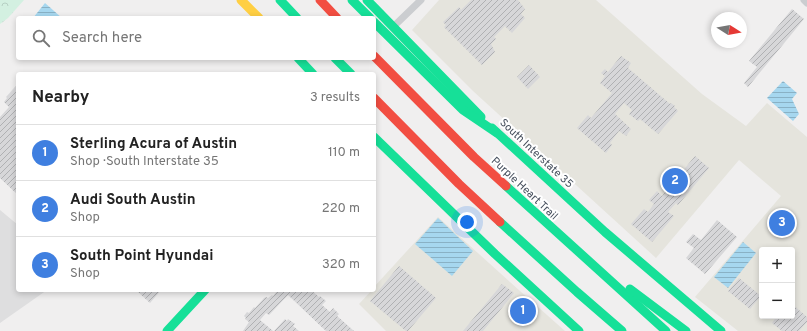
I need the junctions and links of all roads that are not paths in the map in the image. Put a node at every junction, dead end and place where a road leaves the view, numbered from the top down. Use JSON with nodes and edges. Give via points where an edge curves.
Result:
{"nodes":[{"id":1,"x":241,"y":0,"type":"edge"},
{"id":2,"x":280,"y":0,"type":"edge"},
{"id":3,"x":320,"y":0,"type":"edge"},
{"id":4,"x":352,"y":0,"type":"edge"},
{"id":5,"x":366,"y":0,"type":"edge"},
{"id":6,"x":421,"y":0,"type":"edge"},
{"id":7,"x":804,"y":0,"type":"edge"},
{"id":8,"x":807,"y":3,"type":"edge"},
{"id":9,"x":257,"y":16,"type":"edge"},
{"id":10,"x":295,"y":16,"type":"edge"},
{"id":11,"x":335,"y":16,"type":"edge"},
{"id":12,"x":368,"y":16,"type":"edge"},
{"id":13,"x":376,"y":24,"type":"edge"},
{"id":14,"x":393,"y":27,"type":"junction"},
{"id":15,"x":376,"y":58,"type":"edge"},
{"id":16,"x":300,"y":60,"type":"edge"},
{"id":17,"x":337,"y":60,"type":"edge"},
{"id":18,"x":311,"y":72,"type":"edge"},
{"id":19,"x":349,"y":72,"type":"edge"},
{"id":20,"x":376,"y":100,"type":"edge"},
{"id":21,"x":497,"y":133,"type":"junction"},
{"id":22,"x":376,"y":139,"type":"edge"},
{"id":23,"x":578,"y":252,"type":"junction"},
{"id":24,"x":203,"y":292,"type":"edge"},
{"id":25,"x":167,"y":331,"type":"edge"},
{"id":26,"x":579,"y":331,"type":"edge"},
{"id":27,"x":622,"y":331,"type":"edge"},
{"id":28,"x":666,"y":331,"type":"edge"},
{"id":29,"x":686,"y":331,"type":"edge"},
{"id":30,"x":721,"y":331,"type":"edge"}],
"edges":[{"from":1,"to":9,"type":"main road"},
{"from":2,"to":10,"type":"main road"},
{"from":3,"to":11,"type":"main road"},
{"from":4,"to":12,"type":"main road"},
{"from":5,"to":14,"type":"main road","name":"South Interstate 35"},
{"from":6,"to":14,"type":"street"},
{"from":7,"to":8,"type":"street"},
{"from":13,"to":21,"type":"main road","via":[[463,110]]},
{"from":14,"to":21,"type":"main road","name":"South Interstate 35"},
{"from":15,"to":23,"type":"main road","name":"Purple Heart Trail","via":[[474,157]]},
{"from":16,"to":18,"type":"main road"},
{"from":17,"to":19,"type":"main road"},
{"from":20,"to":27,"type":"main road","via":[[459,184]]},
{"from":21,"to":30,"type":"main road","name":"South Interstate 35","via":[[580,211]]},
{"from":22,"to":26,"type":"main road"},
{"from":23,"to":28,"type":"main road","name":"Purple Heart Trail"},
{"from":23,"to":29,"type":"main road"},
{"from":24,"to":25,"type":"main road"}]}
